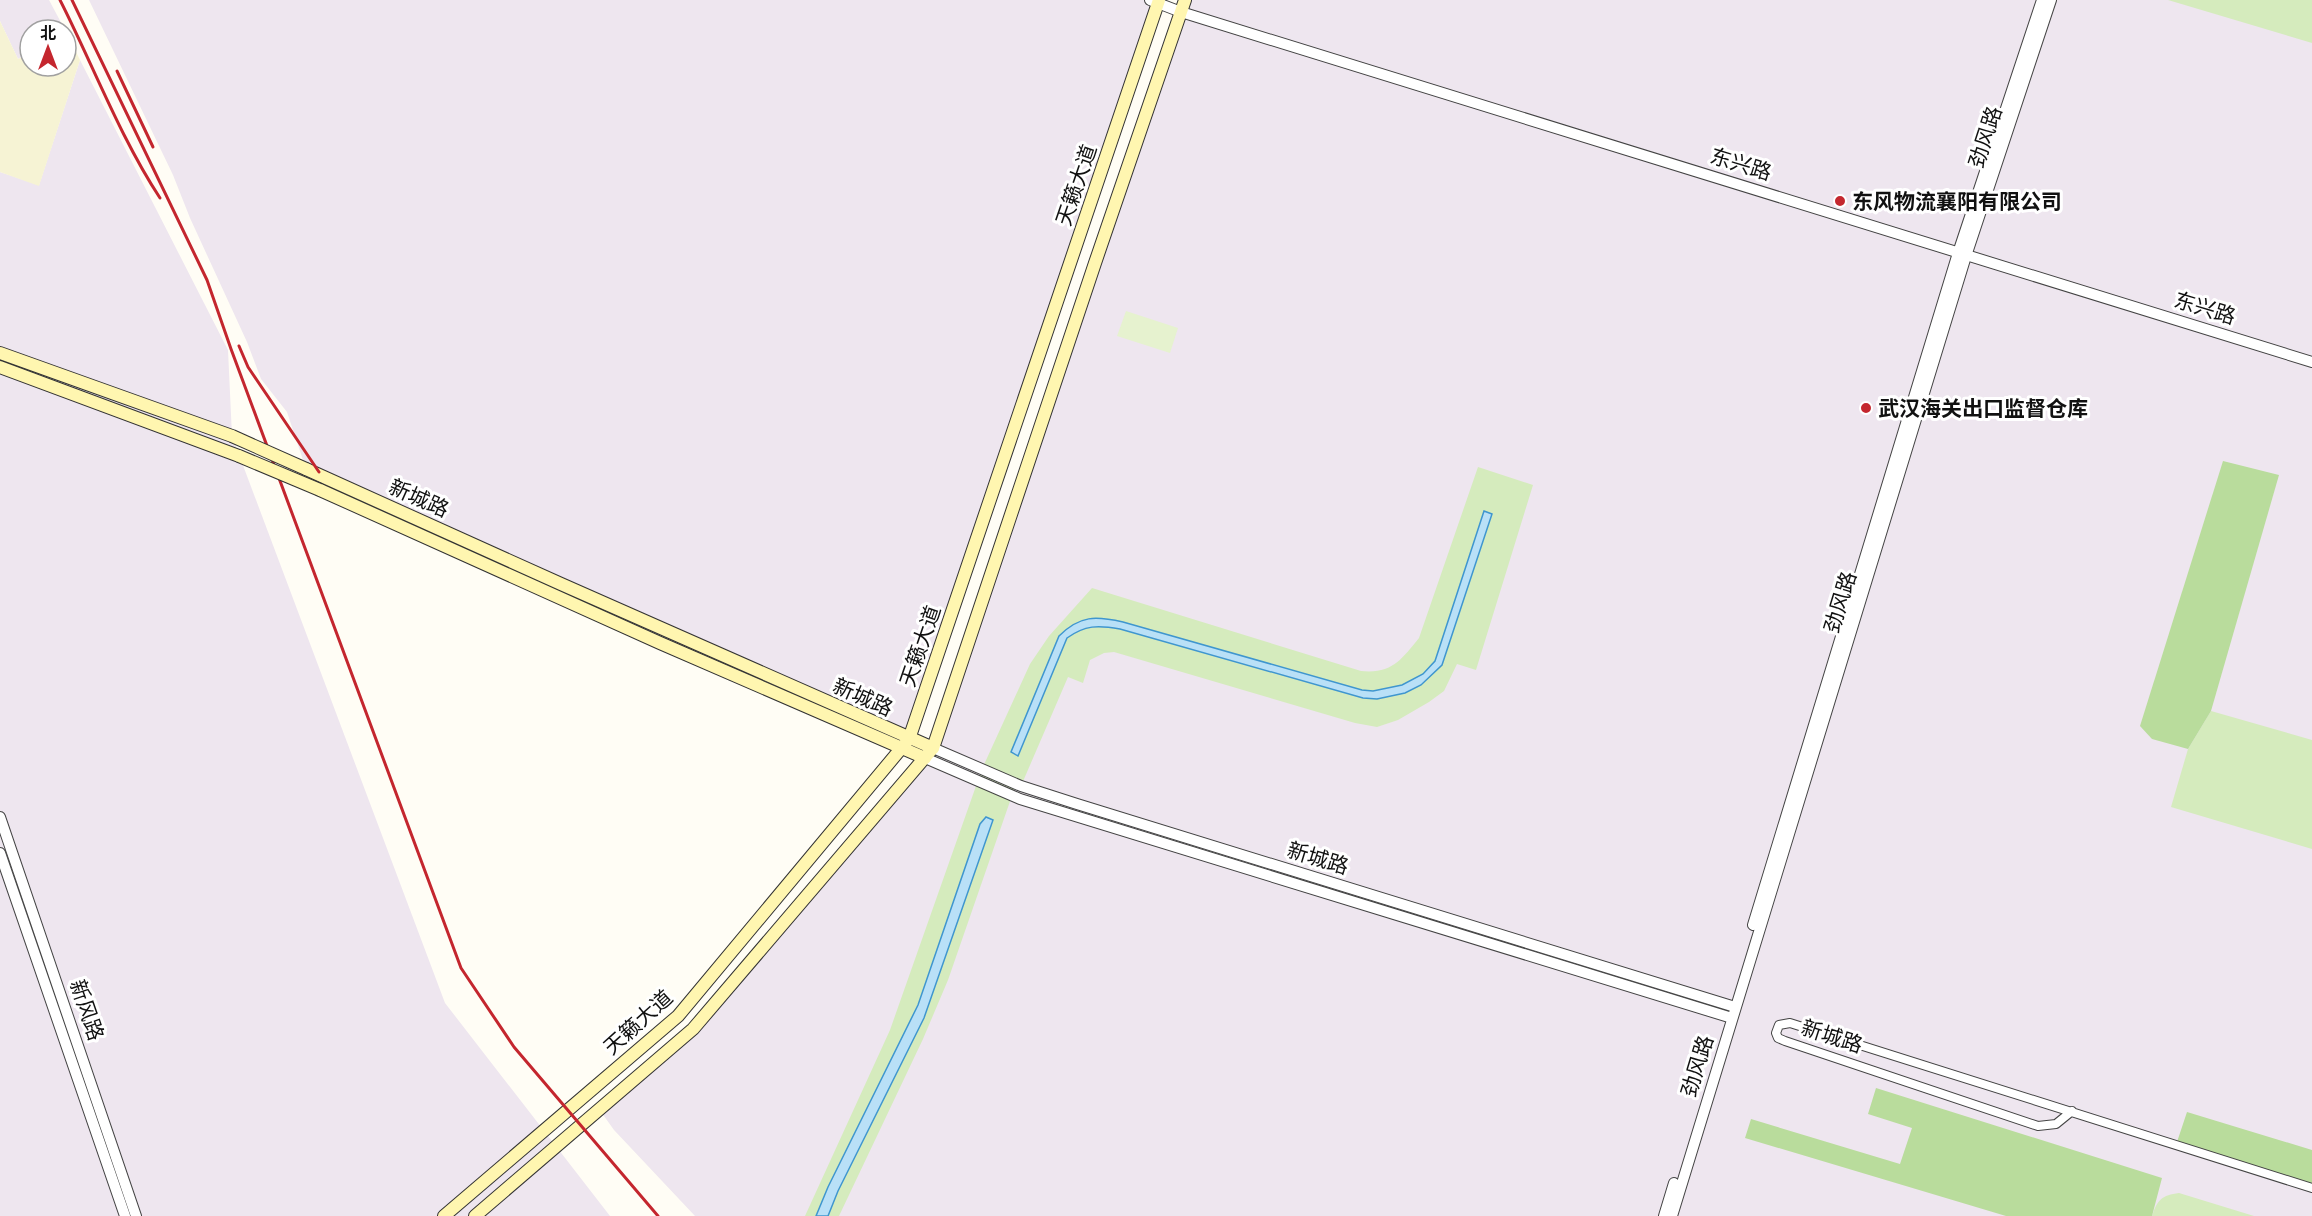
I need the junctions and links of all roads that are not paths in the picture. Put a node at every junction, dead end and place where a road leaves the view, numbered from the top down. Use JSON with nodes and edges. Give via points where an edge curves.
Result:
{"nodes":[{"id":1,"x":2042,"y":0,"type":"edge"},
{"id":2,"x":2050,"y":0,"type":"edge"},
{"id":3,"x":1156,"y":1,"type":"edge"},
{"id":4,"x":1183,"y":6,"type":"edge"},
{"id":5,"x":1962,"y":254,"type":"junction"},
{"id":6,"x":0,"y":353,"type":"edge"},
{"id":7,"x":2312,"y":362,"type":"edge"},
{"id":8,"x":0,"y":368,"type":"edge"},
{"id":9,"x":905,"y":744,"type":"junction"},
{"id":10,"x":929,"y":753,"type":"junction"},
{"id":11,"x":0,"y":818,"type":"edge"},
{"id":12,"x":0,"y":854,"type":"edge"},
{"id":13,"x":1732,"y":1006,"type":"junction"},
{"id":14,"x":1729,"y":1018,"type":"junction"},
{"id":15,"x":2072,"y":1111,"type":"junction"},
{"id":16,"x":2312,"y":1188,"type":"edge"},
{"id":17,"x":125,"y":1216,"type":"edge"},
{"id":18,"x":136,"y":1216,"type":"edge"},
{"id":19,"x":444,"y":1216,"type":"edge"},
{"id":20,"x":475,"y":1216,"type":"edge"},
{"id":21,"x":1664,"y":1216,"type":"edge"},
{"id":22,"x":1672,"y":1216,"type":"edge"}],
"edges":[{"from":1,"to":5,"type":"street","name":"劲风路"},
{"from":2,"to":5,"type":"street","name":"劲风路"},
{"from":3,"to":4,"type":"street","name":"东兴路"},
{"from":3,"to":9,"type":"main road","name":"天籁大道"},
{"from":4,"to":5,"type":"street","name":"东兴路"},
{"from":4,"to":10,"type":"main road","name":"天籁大道"},
{"from":5,"to":7,"type":"street","name":"东兴路"},
{"from":5,"to":13,"type":"street","name":"劲风路"},
{"from":6,"to":9,"type":"main road","name":"新城路","bridge":true,"via":[[232,436]]},
{"from":8,"to":9,"type":"main road","name":"新城路","bridge":true,"via":[[239,456]]},
{"from":9,"to":10,"type":"main road","name":"新城路"},
{"from":9,"to":19,"type":"main road","name":"天籁大道","via":[[678,1016]]},
{"from":10,"to":13,"type":"street","name":"新城路","via":[[1066,801]]},
{"from":10,"to":14,"type":"street","name":"新城路","via":[[1020,799]]},
{"from":10,"to":20,"type":"main road","name":"天籁大道","via":[[693,1029]]},
{"from":11,"to":18,"type":"street","name":"新风路"},
{"from":12,"to":17,"type":"street","name":"新风路"},
{"from":13,"to":14,"type":"street","name":"劲风路"},
{"from":14,"to":21,"type":"street","name":"劲风路"},
{"from":14,"to":22,"type":"street","name":"劲风路"},
{"from":15,"to":15,"type":"street","name":"新城路","via":[[1790,1023],[1779,1025],[1776,1033],[1785,1041],[2038,1126],[2056,1124]]},
{"from":15,"to":16,"type":"street","name":"新城路"}]}
